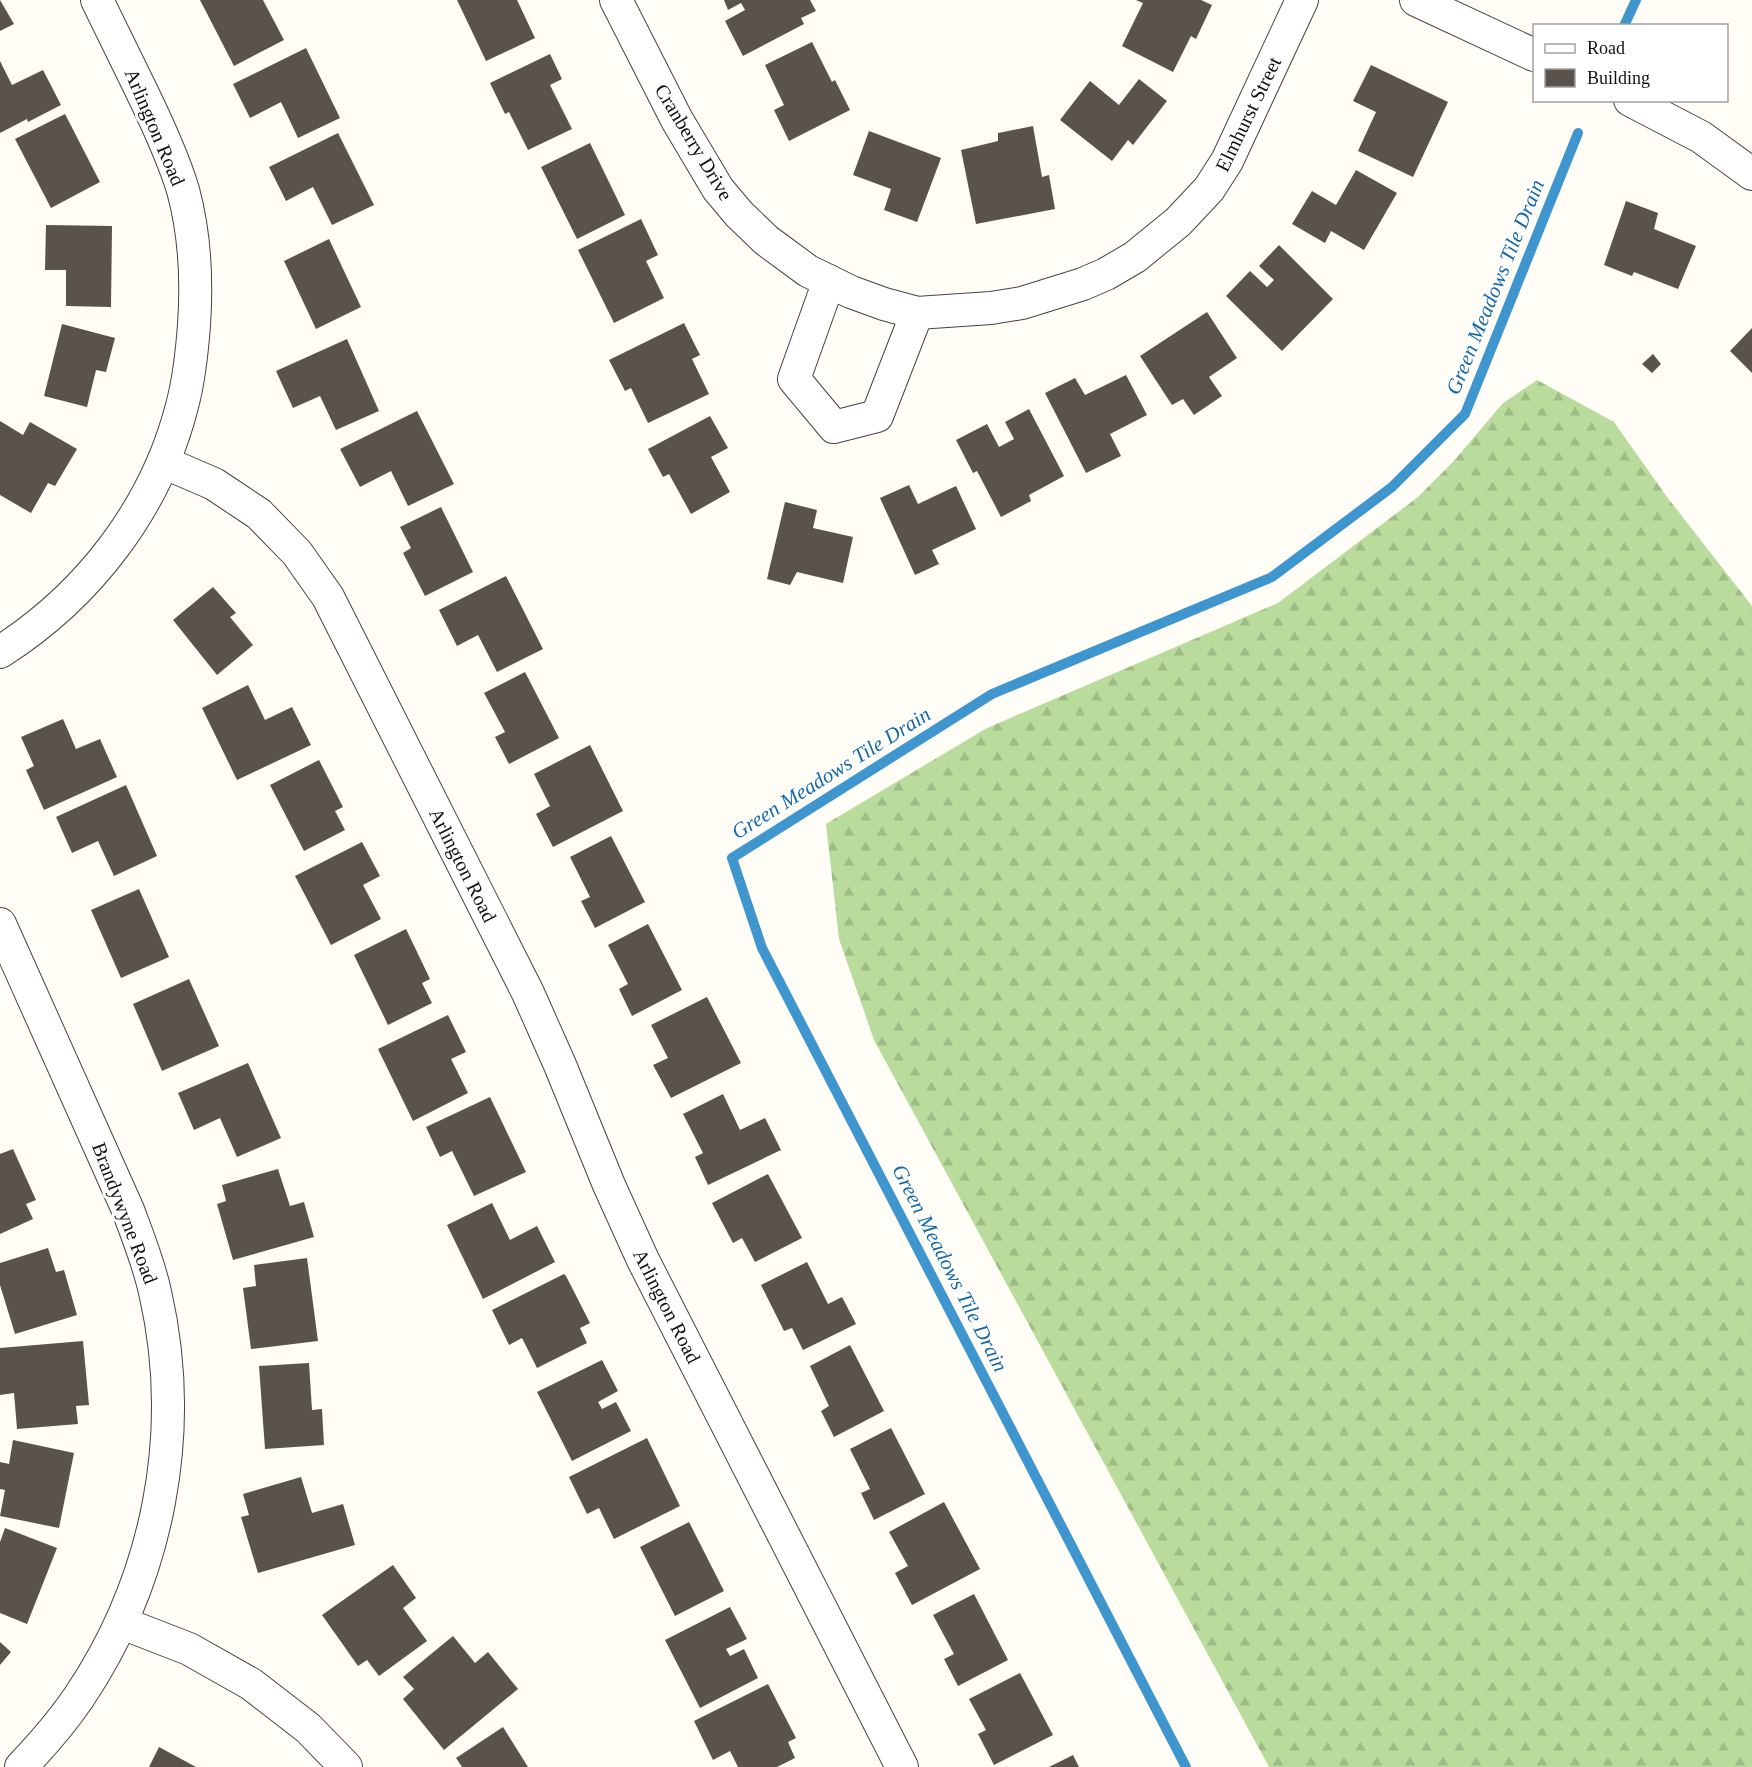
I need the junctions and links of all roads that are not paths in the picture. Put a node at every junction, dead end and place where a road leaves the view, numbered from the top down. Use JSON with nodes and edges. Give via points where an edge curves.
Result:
{"nodes":[{"id":1,"x":97,"y":0,"type":"edge"},
{"id":2,"x":616,"y":0,"type":"edge"},
{"id":3,"x":1302,"y":0,"type":"edge"},
{"id":4,"x":1416,"y":0,"type":"edge"},
{"id":5,"x":1533,"y":55,"type":"edge"},
{"id":6,"x":1634,"y":102,"type":"edge"},
{"id":7,"x":1752,"y":174,"type":"edge"},
{"id":8,"x":829,"y":280,"type":"junction"},
{"id":9,"x":917,"y":313,"type":"junction"},
{"id":10,"x":163,"y":462,"type":"junction"},
{"id":11,"x":0,"y":652,"type":"edge"},
{"id":12,"x":0,"y":924,"type":"edge"},
{"id":13,"x":122,"y":1623,"type":"junction"},
{"id":14,"x":21,"y":1767,"type":"edge"},
{"id":15,"x":346,"y":1767,"type":"edge"},
{"id":16,"x":902,"y":1767,"type":"edge"}],
"edges":[{"from":1,"to":10,"type":"street","name":"Arlington Road","via":[[166,143],[183,190],[191,228],[196,290],[191,356],[182,406]]},
{"from":2,"to":8,"type":"street","name":"Cranberry Drive","via":[[677,120],[718,189],[766,240],[808,271]]},
{"from":3,"to":9,"type":"street","name":"Elmhurst Street","via":[[1227,161],[1209,189],[1179,222],[1135,257],[1083,284],[1011,305]]},
{"from":4,"to":5,"type":"street"},
{"from":6,"to":7,"type":"street","via":[[1701,137]]},
{"from":8,"to":9,"type":"street","name":"Cranberry Drive","via":[[884,304]]},
{"from":8,"to":9,"type":"street","via":[[794,379],[834,427],[877,416]]},
{"from":10,"to":11,"type":"street","via":[[144,501],[93,573],[58,608]]},
{"from":10,"to":16,"type":"street","name":"Arlington Road","via":[[214,484],[259,514],[297,553],[328,597],[528,993],[643,1260]]},
{"from":12,"to":13,"type":"street","name":"Brandywyne Road","via":[[128,1210],[155,1291],[163,1333],[169,1418],[160,1504],[138,1583]]},
{"from":13,"to":14,"type":"street","name":"Brandywyne Road","via":[[79,1698]]},
{"from":13,"to":15,"type":"street","via":[[189,1649],[251,1684],[308,1728]]}]}
